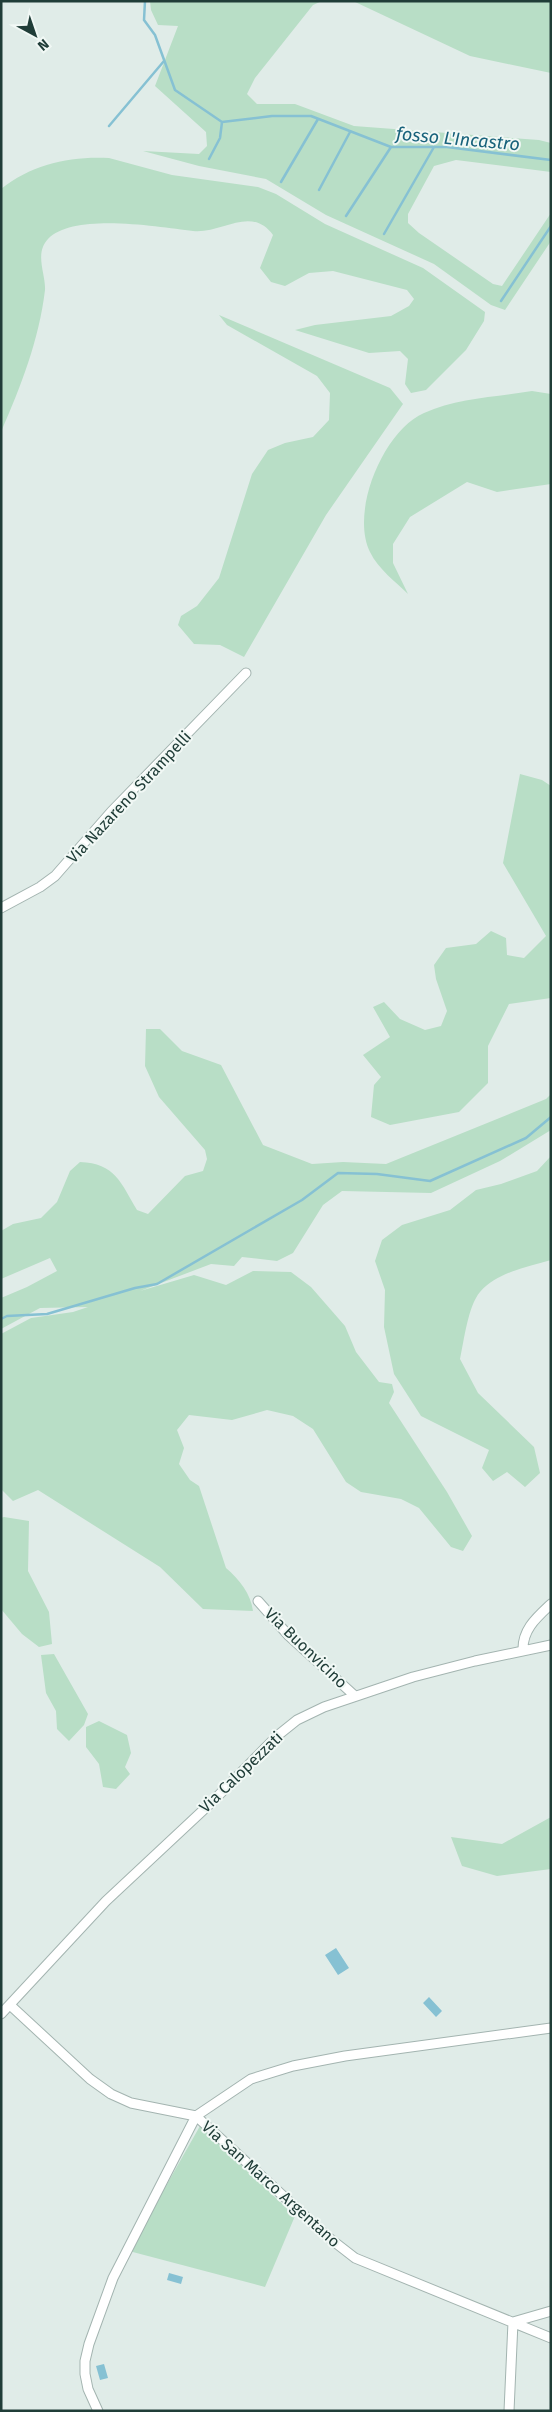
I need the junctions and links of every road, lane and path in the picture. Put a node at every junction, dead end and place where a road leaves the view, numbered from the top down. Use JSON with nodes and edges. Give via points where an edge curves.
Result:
{"nodes":[{"id":1,"x":246,"y":673,"type":"dead end"},
{"id":2,"x":1,"y":908,"type":"edge"},
{"id":3,"x":258,"y":1601,"type":"dead end"},
{"id":4,"x":551,"y":1604,"type":"edge"},
{"id":5,"x":551,"y":1645,"type":"edge"},
{"id":6,"x":523,"y":1651,"type":"junction"},
{"id":7,"x":355,"y":1696,"type":"junction"},
{"id":8,"x":10,"y":2005,"type":"junction"},
{"id":9,"x":1,"y":2014,"type":"edge"},
{"id":10,"x":551,"y":2028,"type":"edge"},
{"id":11,"x":196,"y":2116,"type":"junction"},
{"id":12,"x":551,"y":2311,"type":"edge"},
{"id":13,"x":513,"y":2322,"type":"junction"},
{"id":14,"x":551,"y":2338,"type":"edge"},
{"id":15,"x":98,"y":2411,"type":"edge"},
{"id":16,"x":509,"y":2411,"type":"edge"}],
"edges":[{"from":1,"to":2,"type":"street","name":"Via Nazareno Strampelli","via":[[111,812],[55,876]]},
{"from":3,"to":7,"type":"street","name":"Via Buonvicino","via":[[289,1636]]},
{"from":4,"to":6,"type":"street","via":[[527,1629]]},
{"from":5,"to":6,"type":"street","name":"Via Calopezzati"},
{"from":6,"to":7,"type":"street","name":"Via Calopezzati","via":[[445,1668]]},
{"from":7,"to":8,"type":"street","name":"Via Calopezzati","via":[[311,1712],[282,1731],[106,1901]]},
{"from":8,"to":9,"type":"street","name":"Via Calopezzati"},
{"from":8,"to":11,"type":"street","name":"Via San Marco Argentano","via":[[90,2079],[111,2094],[132,2103]]},
{"from":10,"to":11,"type":"street","via":[[293,2066],[252,2079]]},
{"from":11,"to":13,"type":"street","name":"Via San Marco Argentano","via":[[355,2258]]},
{"from":11,"to":15,"type":"street","via":[[113,2278],[89,2344],[85,2374]]},
{"from":12,"to":13,"type":"street"},
{"from":13,"to":14,"type":"street","name":"Via San Marco Argentano"},
{"from":13,"to":16,"type":"street"}]}
